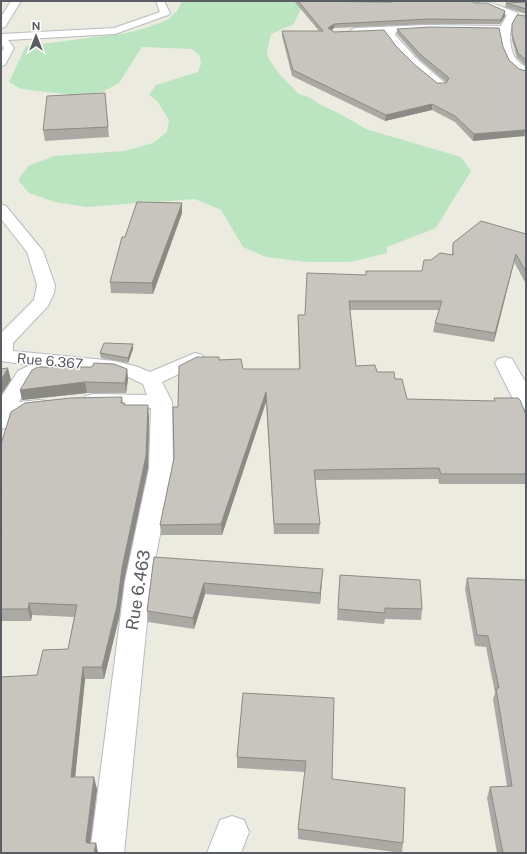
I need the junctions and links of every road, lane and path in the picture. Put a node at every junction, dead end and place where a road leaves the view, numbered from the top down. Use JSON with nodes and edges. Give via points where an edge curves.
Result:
{"nodes":[{"id":1,"x":16,"y":1,"type":"edge"},
{"id":2,"x":482,"y":1,"type":"edge"},
{"id":3,"x":160,"y":2,"type":"dead end"},
{"id":4,"x":512,"y":14,"type":"junction"},
{"id":5,"x":526,"y":17,"type":"edge"},
{"id":6,"x":1,"y":25,"type":"edge"},
{"id":7,"x":392,"y":29,"type":"junction"},
{"id":8,"x":505,"y":29,"type":"junction"},
{"id":9,"x":341,"y":32,"type":"edge"},
{"id":10,"x":1,"y":38,"type":"edge"},
{"id":11,"x":1,"y":63,"type":"edge"},
{"id":12,"x":525,"y":71,"type":"edge"},
{"id":13,"x":441,"y":85,"type":"edge"},
{"id":14,"x":1,"y":209,"type":"edge"},
{"id":15,"x":195,"y":359,"type":"edge"},
{"id":16,"x":53,"y":362,"type":"junction"},
{"id":17,"x":505,"y":363,"type":"dead end"},
{"id":18,"x":155,"y":391,"type":"junction"},
{"id":19,"x":526,"y":403,"type":"edge"},
{"id":20,"x":1,"y":422,"type":"edge"},
{"id":21,"x":107,"y":853,"type":"edge"}],
"edges":[{"from":1,"to":6,"type":"street"},
{"from":2,"to":4,"type":"street"},
{"from":3,"to":10,"type":"street","via":[[165,13],[156,20],[115,31]]},
{"from":4,"to":5,"type":"street"},
{"from":4,"to":8,"type":"street"},
{"from":7,"to":8,"type":"street"},
{"from":7,"to":9,"type":"street"},
{"from":7,"to":13,"type":"street","via":[[390,35],[400,48],[417,67]]},
{"from":8,"to":12,"type":"street","via":[[505,40],[511,60]]},
{"from":10,"to":11,"type":"street","via":[[9,48]]},
{"from":14,"to":16,"type":"street","name":"Rue 6.367","via":[[35,251],[46,285],[42,302],[3,342],[3,352],[8,357]]},
{"from":15,"to":18,"type":"street"},
{"from":16,"to":18,"type":"street","name":"Rue 6.367","via":[[115,367],[131,371]]},
{"from":16,"to":20,"type":"street","via":[[25,375],[9,401]]},
{"from":17,"to":19,"type":"street"},
{"from":18,"to":20,"type":"street","via":[[19,408]]},
{"from":18,"to":21,"type":"street","name":"Rue 6.463","via":[[162,427],[161,468],[138,581]]}]}
